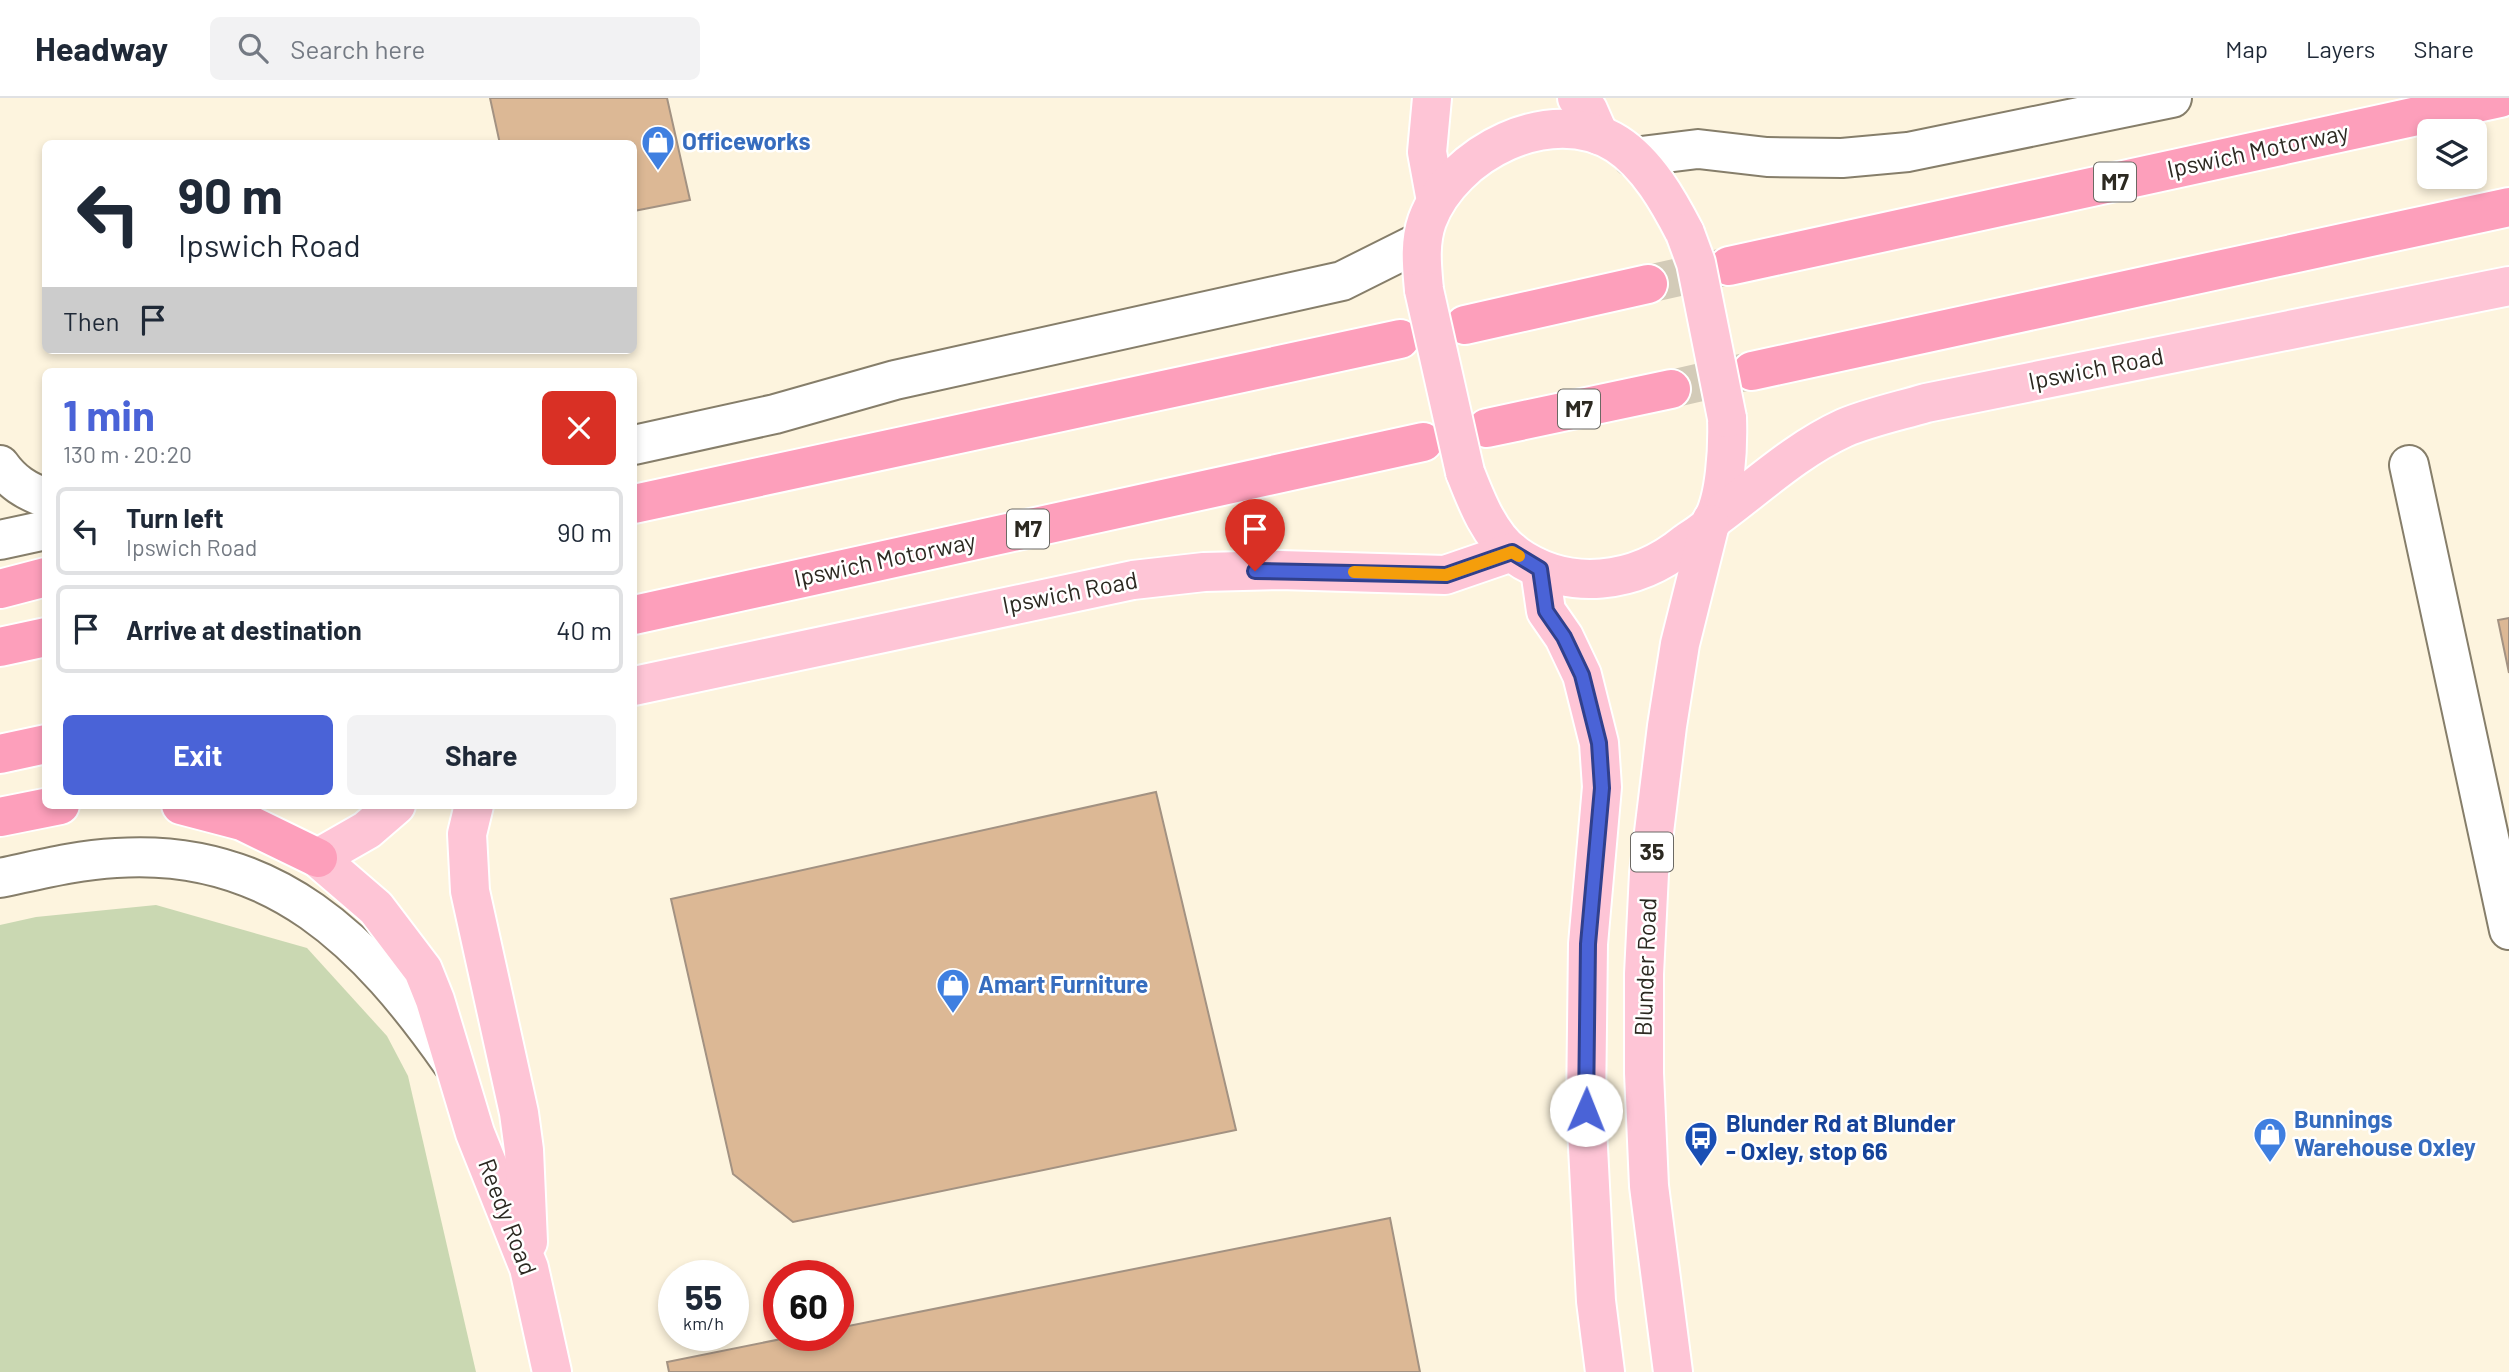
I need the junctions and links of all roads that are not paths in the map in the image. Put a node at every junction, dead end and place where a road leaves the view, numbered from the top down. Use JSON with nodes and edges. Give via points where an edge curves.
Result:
{"nodes":[{"id":1,"x":1432,"y":98,"type":"edge"},
{"id":2,"x":1577,"y":98,"type":"edge"},
{"id":3,"x":2172,"y":98,"type":"edge"},
{"id":4,"x":2501,"y":98,"type":"edge"},
{"id":5,"x":1599,"y":135,"type":"junction"},
{"id":6,"x":1633,"y":157,"type":"junction"},
{"id":7,"x":1436,"y":201,"type":"junction"},
{"id":8,"x":2509,"y":207,"type":"edge"},
{"id":9,"x":1422,"y":241,"type":"junction"},
{"id":10,"x":1729,"y":266,"type":"tunnel mouth"},
{"id":11,"x":1648,"y":284,"type":"tunnel mouth"},
{"id":12,"x":2509,"y":286,"type":"edge"},
{"id":13,"x":1465,"y":325,"type":"dead end"},
{"id":14,"x":1400,"y":339,"type":"dead end"},
{"id":15,"x":1752,"y":371,"type":"tunnel mouth"},
{"id":16,"x":1671,"y":389,"type":"tunnel mouth"},
{"id":17,"x":1487,"y":428,"type":"dead end"},
{"id":18,"x":1423,"y":442,"type":"dead end"},
{"id":19,"x":637,"y":444,"type":"edge"},
{"id":20,"x":0,"y":465,"type":"edge"},
{"id":21,"x":2409,"y":465,"type":"dead end"},
{"id":22,"x":42,"y":496,"type":"edge"},
{"id":23,"x":637,"y":504,"type":"edge"},
{"id":24,"x":1711,"y":522,"type":"junction"},
{"id":25,"x":42,"y":531,"type":"edge"},
{"id":26,"x":0,"y":540,"type":"edge"},
{"id":27,"x":1526,"y":561,"type":"junction"},
{"id":28,"x":42,"y":578,"type":"edge"},
{"id":29,"x":0,"y":589,"type":"edge"},
{"id":30,"x":637,"y":614,"type":"edge"},
{"id":31,"x":42,"y":638,"type":"edge"},
{"id":32,"x":0,"y":647,"type":"edge"},
{"id":33,"x":637,"y":685,"type":"edge"},
{"id":34,"x":42,"y":745,"type":"edge"},
{"id":35,"x":0,"y":754,"type":"edge"},
{"id":36,"x":42,"y":809,"type":"edge"},
{"id":37,"x":196,"y":809,"type":"edge"},
{"id":38,"x":391,"y":809,"type":"edge"},
{"id":39,"x":473,"y":809,"type":"edge"},
{"id":40,"x":0,"y":817,"type":"edge"},
{"id":41,"x":318,"y":858,"type":"junction"},
{"id":42,"x":0,"y":878,"type":"edge"},
{"id":43,"x":269,"y":884,"type":"junction"},
{"id":44,"x":2509,"y":930,"type":"edge"},
{"id":45,"x":453,"y":1065,"type":"junction"},
{"id":46,"x":529,"y":1268,"type":"junction"},
{"id":47,"x":552,"y":1372,"type":"edge"},
{"id":48,"x":1605,"y":1372,"type":"edge"},
{"id":49,"x":1673,"y":1372,"type":"edge"}],
"edges":[{"from":1,"to":7,"type":"main road","number":"35","via":[[1427,152]]},
{"from":2,"to":5,"type":"main road","number":"35"},
{"from":3,"to":6,"type":"street","via":[[1908,152],[1780,158],[1698,149]]},
{"from":4,"to":10,"type":"highway","name":"Ipswich Motorway","number":"M7"},
{"from":5,"to":6,"type":"main road","number":"35"},
{"from":5,"to":7,"type":"main road","via":[[1541,132],[1510,139],[1458,171]]},
{"from":6,"to":24,"type":"main road","number":"35","bridge":true,"via":[[1669,201],[1696,263],[1727,418],[1726,467]]},
{"from":7,"to":9,"type":"main road","number":"35"},
{"from":8,"to":15,"type":"highway"},
{"from":9,"to":19,"type":"street","via":[[1342,281],[974,362]]},
{"from":9,"to":27,"type":"main road","number":"35","bridge":true,"via":[[1424,290],[1465,472],[1478,505]]},
{"from":11,"to":13,"type":"highway"},
{"from":12,"to":24,"type":"main road","name":"Ipswich Road","via":[[1926,403],[1865,420],[1777,468]]},
{"from":14,"to":23,"type":"highway"},
{"from":16,"to":17,"type":"highway","number":"M7"},
{"from":18,"to":30,"type":"highway","name":"Ipswich Motorway","number":"M7"},
{"from":20,"to":22,"type":"street","via":[[22,488]]},
{"from":21,"to":44,"type":"street"},
{"from":24,"to":27,"type":"main road","name":"Ipswich Road","via":[[1673,554],[1638,573],[1608,579],[1575,578]]},
{"from":24,"to":49,"type":"main road","name":"Blunder Road","number":"35","via":[[1671,699],[1649,873],[1645,962],[1649,1186]]},
{"from":25,"to":26,"type":"street"},
{"from":27,"to":33,"type":"main road","name":"Ipswich Road","via":[[1446,575],[1280,570],[1133,580]]},
{"from":27,"to":48,"type":"main road","number":"35","via":[[1546,611],[1582,675],[1599,743],[1602,788],[1588,944],[1586,1110],[1596,1301]]},
{"from":28,"to":29,"type":"highway"},
{"from":31,"to":32,"type":"highway"},
{"from":34,"to":35,"type":"highway"},
{"from":36,"to":40,"type":"highway"},
{"from":37,"to":41,"type":"highway","via":[[242,821]]},
{"from":38,"to":41,"type":"main road","via":[[367,830]]},
{"from":39,"to":46,"type":"main road","via":[[467,834],[468,877],[519,1113]]},
{"from":41,"to":43,"type":"street"},
{"from":41,"to":45,"type":"main road","name":"Reedy Road","via":[[376,908],[418,961],[435,1000]]},
{"from":42,"to":43,"type":"street","via":[[94,860],[138,857],[201,863]]},
{"from":43,"to":45,"type":"street","name":"Reedy Road","via":[[297,899],[362,951]]},
{"from":45,"to":46,"type":"main road","name":"Reedy Road"},
{"from":46,"to":47,"type":"main road","name":"Reedy Road"}]}
